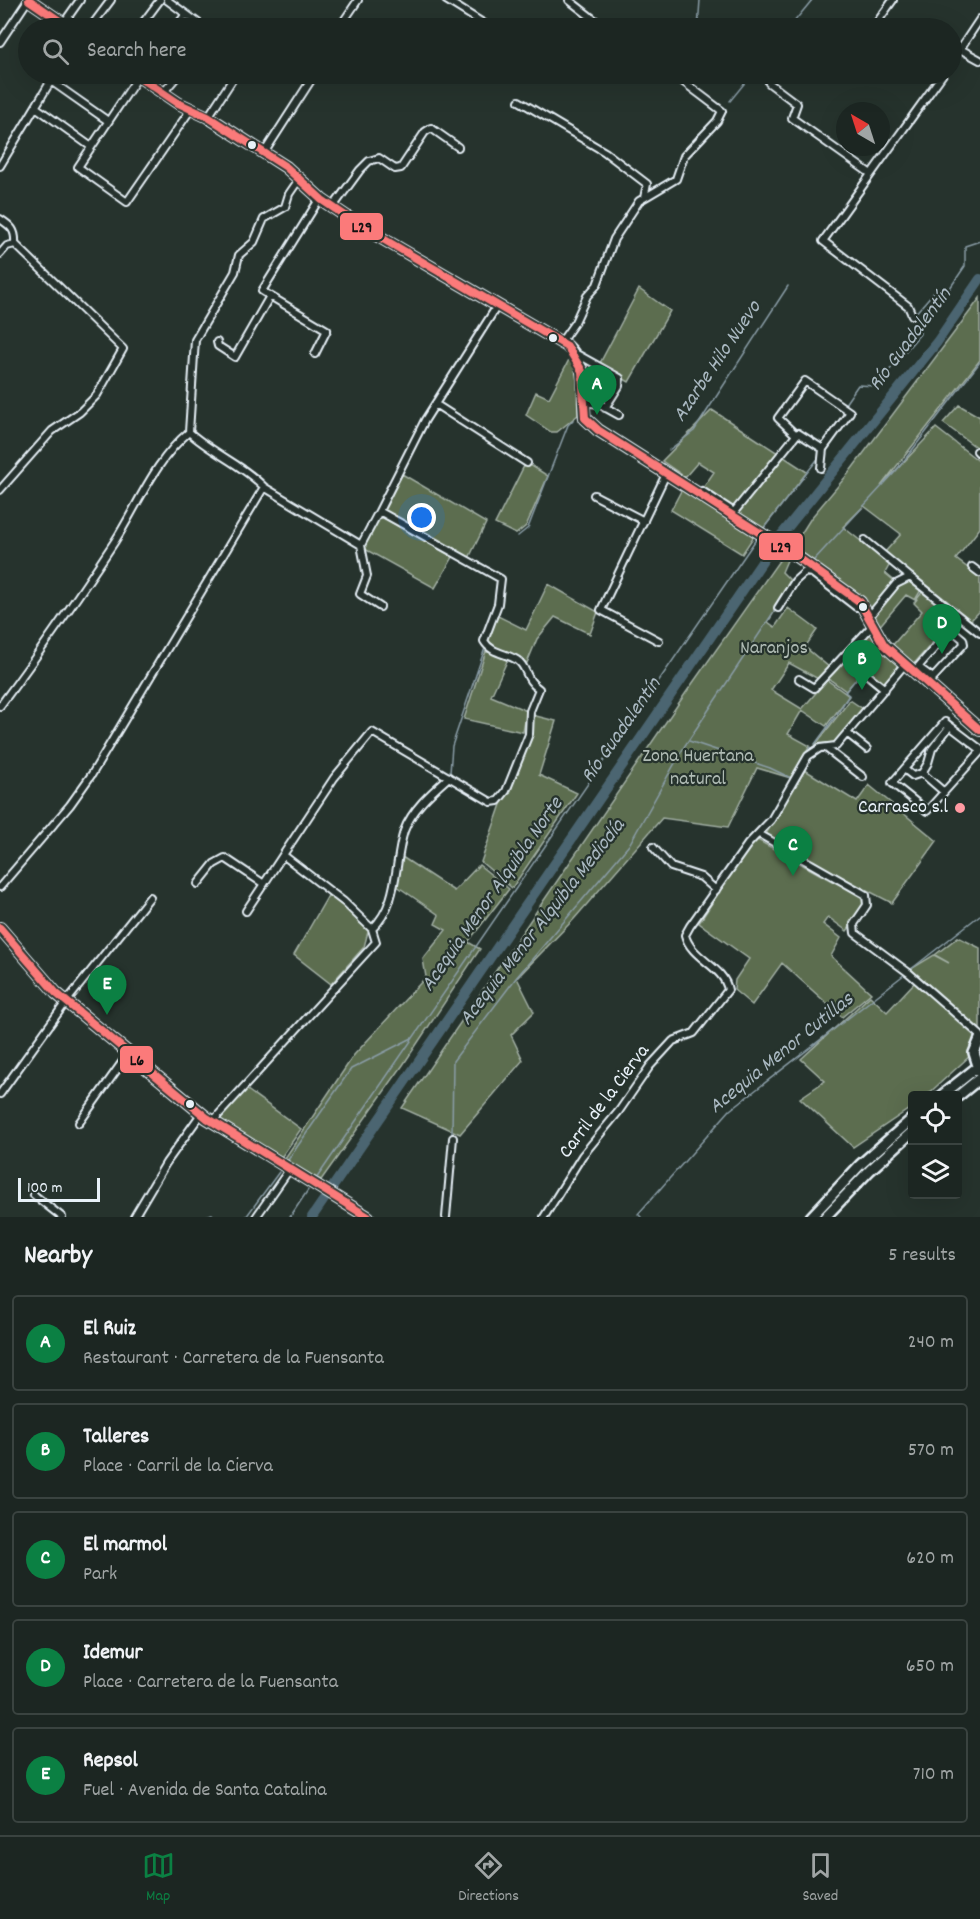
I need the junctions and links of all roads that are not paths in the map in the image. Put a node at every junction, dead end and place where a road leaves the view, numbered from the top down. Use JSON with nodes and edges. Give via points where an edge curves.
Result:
{"nodes":[{"id":1,"x":80,"y":0,"type":"edge"},
{"id":2,"x":111,"y":0,"type":"edge"},
{"id":3,"x":160,"y":0,"type":"edge"},
{"id":4,"x":167,"y":0,"type":"edge"},
{"id":5,"x":358,"y":0,"type":"edge"},
{"id":6,"x":447,"y":0,"type":"edge"},
{"id":7,"x":569,"y":0,"type":"edge"},
{"id":8,"x":893,"y":0,"type":"edge"},
{"id":9,"x":31,"y":1,"type":"edge"},
{"id":10,"x":186,"y":14,"type":"junction"},
{"id":11,"x":18,"y":18,"type":"edge"},
{"id":12,"x":18,"y":18,"type":"edge"},
{"id":13,"x":55,"y":18,"type":"edge"},
{"id":14,"x":71,"y":18,"type":"edge"},
{"id":15,"x":98,"y":18,"type":"edge"},
{"id":16,"x":146,"y":18,"type":"edge"},
{"id":17,"x":183,"y":18,"type":"edge"},
{"id":18,"x":191,"y":18,"type":"edge"},
{"id":19,"x":346,"y":18,"type":"edge"},
{"id":20,"x":475,"y":18,"type":"edge"},
{"id":21,"x":592,"y":18,"type":"edge"},
{"id":22,"x":880,"y":18,"type":"edge"},
{"id":23,"x":980,"y":19,"type":"edge"},
{"id":24,"x":0,"y":42,"type":"edge"},
{"id":25,"x":962,"y":46,"type":"edge"},
{"id":26,"x":962,"y":50,"type":"edge"},
{"id":27,"x":980,"y":60,"type":"edge"},
{"id":28,"x":49,"y":84,"type":"edge"},
{"id":29,"x":55,"y":84,"type":"edge"},
{"id":30,"x":132,"y":84,"type":"edge"},
{"id":31,"x":151,"y":84,"type":"edge"},
{"id":32,"x":171,"y":84,"type":"edge"},
{"id":33,"x":229,"y":84,"type":"edge"},
{"id":34,"x":309,"y":84,"type":"edge"},
{"id":35,"x":686,"y":84,"type":"edge"},
{"id":36,"x":770,"y":84,"type":"edge"},
{"id":37,"x":936,"y":84,"type":"edge"},
{"id":38,"x":163,"y":93,"type":"junction"},
{"id":39,"x":519,"y":101,"type":"dead end"},
{"id":40,"x":36,"y":108,"type":"junction"},
{"id":41,"x":191,"y":109,"type":"junction"},
{"id":42,"x":208,"y":117,"type":"junction"},
{"id":43,"x":108,"y":121,"type":"junction"},
{"id":44,"x":90,"y":146,"type":"junction"},
{"id":45,"x":458,"y":147,"type":"dead end"},
{"id":46,"x":264,"y":153,"type":"junction"},
{"id":47,"x":0,"y":166,"type":"edge"},
{"id":48,"x":871,"y":174,"type":"junction"},
{"id":49,"x":300,"y":178,"type":"junction"},
{"id":50,"x":320,"y":198,"type":"junction"},
{"id":51,"x":644,"y":198,"type":"junction"},
{"id":52,"x":333,"y":207,"type":"junction"},
{"id":53,"x":0,"y":219,"type":"edge"},
{"id":54,"x":15,"y":244,"type":"junction"},
{"id":55,"x":0,"y":254,"type":"edge"},
{"id":56,"x":270,"y":296,"type":"junction"},
{"id":57,"x":497,"y":306,"type":"junction"},
{"id":58,"x":912,"y":315,"type":"dead end"},
{"id":59,"x":217,"y":342,"type":"dead end"},
{"id":60,"x":561,"y":342,"type":"junction"},
{"id":61,"x":574,"y":353,"type":"junction"},
{"id":62,"x":315,"y":354,"type":"dead end"},
{"id":63,"x":582,"y":402,"type":"junction"},
{"id":64,"x":435,"y":404,"type":"junction"},
{"id":65,"x":605,"y":408,"type":"junction"},
{"id":66,"x":619,"y":415,"type":"dead end"},
{"id":67,"x":189,"y":432,"type":"junction"},
{"id":68,"x":795,"y":434,"type":"junction"},
{"id":69,"x":822,"y":449,"type":"junction"},
{"id":70,"x":527,"y":464,"type":"dead end"},
{"id":71,"x":821,"y":468,"type":"dead end"},
{"id":72,"x":667,"y":472,"type":"junction"},
{"id":73,"x":264,"y":487,"type":"junction"},
{"id":74,"x":0,"y":490,"type":"edge"},
{"id":75,"x":699,"y":494,"type":"junction"},
{"id":76,"x":594,"y":495,"type":"dead end"},
{"id":77,"x":379,"y":511,"type":"junction"},
{"id":78,"x":644,"y":521,"type":"junction"},
{"id":79,"x":865,"y":540,"type":"dead end"},
{"id":80,"x":360,"y":545,"type":"junction"},
{"id":81,"x":972,"y":567,"type":"dead end"},
{"id":82,"x":980,"y":573,"type":"edge"},
{"id":83,"x":910,"y":577,"type":"junction"},
{"id":84,"x":862,"y":606,"type":"junction"},
{"id":85,"x":380,"y":607,"type":"dead end"},
{"id":86,"x":778,"y":608,"type":"dead end"},
{"id":87,"x":870,"y":622,"type":"junction"},
{"id":88,"x":980,"y":633,"type":"edge"},
{"id":89,"x":659,"y":641,"type":"dead end"},
{"id":90,"x":905,"y":664,"type":"junction"},
{"id":91,"x":916,"y":669,"type":"junction"},
{"id":92,"x":864,"y":672,"type":"dead end"},
{"id":93,"x":799,"y":679,"type":"dead end"},
{"id":94,"x":885,"y":689,"type":"junction"},
{"id":95,"x":0,"y":706,"type":"edge"},
{"id":96,"x":950,"y":726,"type":"junction"},
{"id":97,"x":980,"y":730,"type":"edge"},
{"id":98,"x":848,"y":734,"type":"junction"},
{"id":99,"x":826,"y":748,"type":"junction"},
{"id":100,"x":867,"y":748,"type":"dead end"},
{"id":101,"x":980,"y":749,"type":"edge"},
{"id":102,"x":904,"y":770,"type":"junction"},
{"id":103,"x":922,"y":773,"type":"junction"},
{"id":104,"x":449,"y":777,"type":"junction"},
{"id":105,"x":863,"y":777,"type":"dead end"},
{"id":106,"x":759,"y":834,"type":"junction"},
{"id":107,"x":653,"y":847,"type":"dead end"},
{"id":108,"x":283,"y":855,"type":"junction"},
{"id":109,"x":198,"y":884,"type":"dead end"},
{"id":110,"x":264,"y":884,"type":"junction"},
{"id":111,"x":0,"y":887,"type":"edge"},
{"id":112,"x":716,"y":890,"type":"junction"},
{"id":113,"x":150,"y":897,"type":"dead end"},
{"id":114,"x":246,"y":911,"type":"dead end"},
{"id":115,"x":0,"y":928,"type":"edge"},
{"id":116,"x":372,"y":928,"type":"junction"},
{"id":117,"x":66,"y":1002,"type":"junction"},
{"id":118,"x":980,"y":1037,"type":"edge"},
{"id":119,"x":128,"y":1054,"type":"junction"},
{"id":120,"x":979,"y":1068,"type":"edge"},
{"id":121,"x":980,"y":1078,"type":"edge"},
{"id":122,"x":947,"y":1091,"type":"edge"},
{"id":123,"x":962,"y":1092,"type":"edge"},
{"id":124,"x":0,"y":1094,"type":"edge"},
{"id":125,"x":201,"y":1114,"type":"junction"},
{"id":126,"x":212,"y":1122,"type":"junction"},
{"id":127,"x":79,"y":1123,"type":"dead end"},
{"id":128,"x":908,"y":1123,"type":"edge"},
{"id":129,"x":908,"y":1136,"type":"edge"},
{"id":130,"x":453,"y":1138,"type":"dead end"},
{"id":131,"x":289,"y":1170,"type":"junction"},
{"id":132,"x":34,"y":1195,"type":"dead end"},
{"id":133,"x":62,"y":1217,"type":"edge"},
{"id":134,"x":134,"y":1217,"type":"edge"},
{"id":135,"x":256,"y":1217,"type":"edge"},
{"id":136,"x":368,"y":1217,"type":"edge"},
{"id":137,"x":446,"y":1217,"type":"edge"},
{"id":138,"x":544,"y":1217,"type":"edge"},
{"id":139,"x":811,"y":1217,"type":"edge"},
{"id":140,"x":825,"y":1217,"type":"edge"}],
"edges":[{"from":1,"to":14,"type":"street"},
{"from":2,"to":15,"type":"street"},
{"from":3,"to":16,"type":"street"},
{"from":4,"to":10,"type":"street"},
{"from":5,"to":19,"type":"street"},
{"from":6,"to":20,"type":"street"},
{"from":7,"to":21,"type":"street"},
{"from":8,"to":22,"type":"street"},
{"from":9,"to":11,"type":"street"},
{"from":9,"to":13,"type":"main road"},
{"from":10,"to":17,"type":"street"},
{"from":10,"to":18,"type":"street"},
{"from":12,"to":24,"type":"street"},
{"from":23,"to":25,"type":"street"},
{"from":26,"to":27,"type":"street"},
{"from":28,"to":40,"type":"street"},
{"from":29,"to":43,"type":"street"},
{"from":30,"to":43,"type":"street"},
{"from":31,"to":38,"type":"main road"},
{"from":32,"to":38,"type":"street"},
{"from":33,"to":42,"type":"street"},
{"from":34,"to":46,"type":"street"},
{"from":35,"to":51,"type":"street","via":[[722,111],[684,156],[676,179]]},
{"from":36,"to":48,"type":"street","via":[[797,104],[792,118]]},
{"from":37,"to":48,"type":"street"},
{"from":38,"to":41,"type":"main road"},
{"from":39,"to":51,"type":"street","via":[[587,141],[647,184]]},
{"from":40,"to":44,"type":"street"},
{"from":40,"to":47,"type":"street"},
{"from":41,"to":42,"type":"main road"},
{"from":41,"to":44,"type":"street","via":[[127,202],[78,167]]},
{"from":42,"to":46,"type":"main road"},
{"from":43,"to":44,"type":"street"},
{"from":45,"to":52,"type":"street","via":[[431,128],[401,168],[395,169],[379,158],[369,161]]},
{"from":46,"to":49,"type":"main road"},
{"from":48,"to":58,"type":"street","via":[[823,241],[908,306]]},
{"from":49,"to":50,"type":"main road"},
{"from":49,"to":67,"type":"street","via":[[285,207],[264,219],[254,242],[238,255],[235,272],[195,340]]},
{"from":50,"to":52,"type":"main road"},
{"from":50,"to":56,"type":"street","via":[[262,291]]},
{"from":51,"to":60,"type":"street","via":[[614,239],[597,285]]},
{"from":52,"to":57,"type":"main road"},
{"from":53,"to":54,"type":"street","via":[[12,226]]},
{"from":54,"to":55,"type":"street"},
{"from":54,"to":74,"type":"street","via":[[123,350],[97,395],[52,431]]},
{"from":56,"to":59,"type":"street","via":[[235,357]]},
{"from":56,"to":62,"type":"street","via":[[327,330]]},
{"from":57,"to":60,"type":"main road"},
{"from":57,"to":64,"type":"street"},
{"from":60,"to":61,"type":"main road"},
{"from":61,"to":63,"type":"main road","via":[[582,368]]},
{"from":61,"to":65,"type":"street","via":[[620,378]]},
{"from":63,"to":65,"type":"street"},
{"from":63,"to":72,"type":"main road","via":[[585,418],[598,430]]},
{"from":64,"to":70,"type":"street"},
{"from":64,"to":77,"type":"street"},
{"from":65,"to":66,"type":"street"},
{"from":67,"to":73,"type":"street"},
{"from":67,"to":95,"type":"street","via":[[146,486],[116,539]]},
{"from":68,"to":69,"type":"street"},
{"from":68,"to":69,"type":"street","via":[[778,418],[805,381],[850,412]]},
{"from":68,"to":75,"type":"street","via":[[734,512],[702,490]]},
{"from":69,"to":71,"type":"street"},
{"from":72,"to":75,"type":"main road"},
{"from":72,"to":78,"type":"street"},
{"from":73,"to":80,"type":"street"},
{"from":73,"to":111,"type":"street","via":[[92,774],[70,806]]},
{"from":75,"to":84,"type":"main road","via":[[796,556]]},
{"from":76,"to":78,"type":"street"},
{"from":77,"to":80,"type":"street"},
{"from":77,"to":104,"type":"street","via":[[501,579],[498,604],[484,641],[488,648],[519,661],[528,682],[539,689],[530,711],[529,734],[506,791],[498,801],[491,802]]},
{"from":78,"to":89,"type":"street","via":[[601,610]]},
{"from":79,"to":83,"type":"street"},
{"from":80,"to":85,"type":"street","via":[[367,576],[360,594]]},
{"from":81,"to":82,"type":"street"},
{"from":83,"to":87,"type":"street","via":[[896,584]]},
{"from":83,"to":88,"type":"street"},
{"from":84,"to":86,"type":"street","via":[[856,607],[812,573],[805,572]]},
{"from":84,"to":87,"type":"main road"},
{"from":87,"to":90,"type":"main road","via":[[884,645]]},
{"from":87,"to":93,"type":"street","via":[[814,688]]},
{"from":90,"to":91,"type":"main road"},
{"from":90,"to":94,"type":"street","name":"Carril de la Cierva"},
{"from":91,"to":91,"type":"street","via":[[951,629],[963,639],[964,644],[933,678]]},
{"from":91,"to":97,"type":"main road"},
{"from":92,"to":94,"type":"street"},
{"from":94,"to":98,"type":"street","name":"Carril de la Cierva"},
{"from":96,"to":101,"type":"street"},
{"from":96,"to":102,"type":"street","via":[[945,722]]},
{"from":96,"to":103,"type":"street","via":[[932,749]]},
{"from":98,"to":99,"type":"street","name":"Carril de la Cierva","via":[[836,746]]},
{"from":98,"to":100,"type":"street"},
{"from":99,"to":105,"type":"street"},
{"from":99,"to":106,"type":"street","name":"Carril de la Cierva","via":[[808,756]]},
{"from":102,"to":103,"type":"street","via":[[912,776]]},
{"from":102,"to":103,"type":"street","via":[[892,783],[927,811],[980,752],[944,792]]},
{"from":104,"to":108,"type":"street","via":[[372,732],[334,778]]},
{"from":104,"to":116,"type":"street","via":[[412,815],[404,831],[391,897]]},
{"from":106,"to":112,"type":"street","name":"Carril de la Cierva"},
{"from":106,"to":118,"type":"street","via":[[866,895],[867,905],[854,924],[855,933],[909,973]]},
{"from":107,"to":112,"type":"street","via":[[671,867],[700,877]]},
{"from":108,"to":110,"type":"street"},
{"from":108,"to":116,"type":"street"},
{"from":109,"to":110,"type":"street","via":[[214,864],[225,858]]},
{"from":110,"to":114,"type":"street"},
{"from":112,"to":138,"type":"street","name":"Carril de la Cierva","via":[[685,935],[688,946],[726,981],[728,990],[694,1034],[673,1041],[650,1066],[582,1156]]},
{"from":113,"to":117,"type":"street"},
{"from":115,"to":117,"type":"main road"},
{"from":116,"to":126,"type":"street","via":[[376,942]]},
{"from":117,"to":119,"type":"main road"},
{"from":117,"to":124,"type":"street"},
{"from":118,"to":120,"type":"main road","via":[[974,1053]]},
{"from":119,"to":125,"type":"main road"},
{"from":119,"to":127,"type":"street"},
{"from":120,"to":122,"type":"main road"},
{"from":121,"to":123,"type":"main road"},
{"from":125,"to":126,"type":"main road"},
{"from":125,"to":134,"type":"street"},
{"from":126,"to":131,"type":"main road"},
{"from":128,"to":139,"type":"main road","via":[[860,1165]]},
{"from":129,"to":140,"type":"main road"},
{"from":130,"to":137,"type":"street"},
{"from":131,"to":135,"type":"street"},
{"from":131,"to":136,"type":"main road"},
{"from":132,"to":133,"type":"street"}]}
